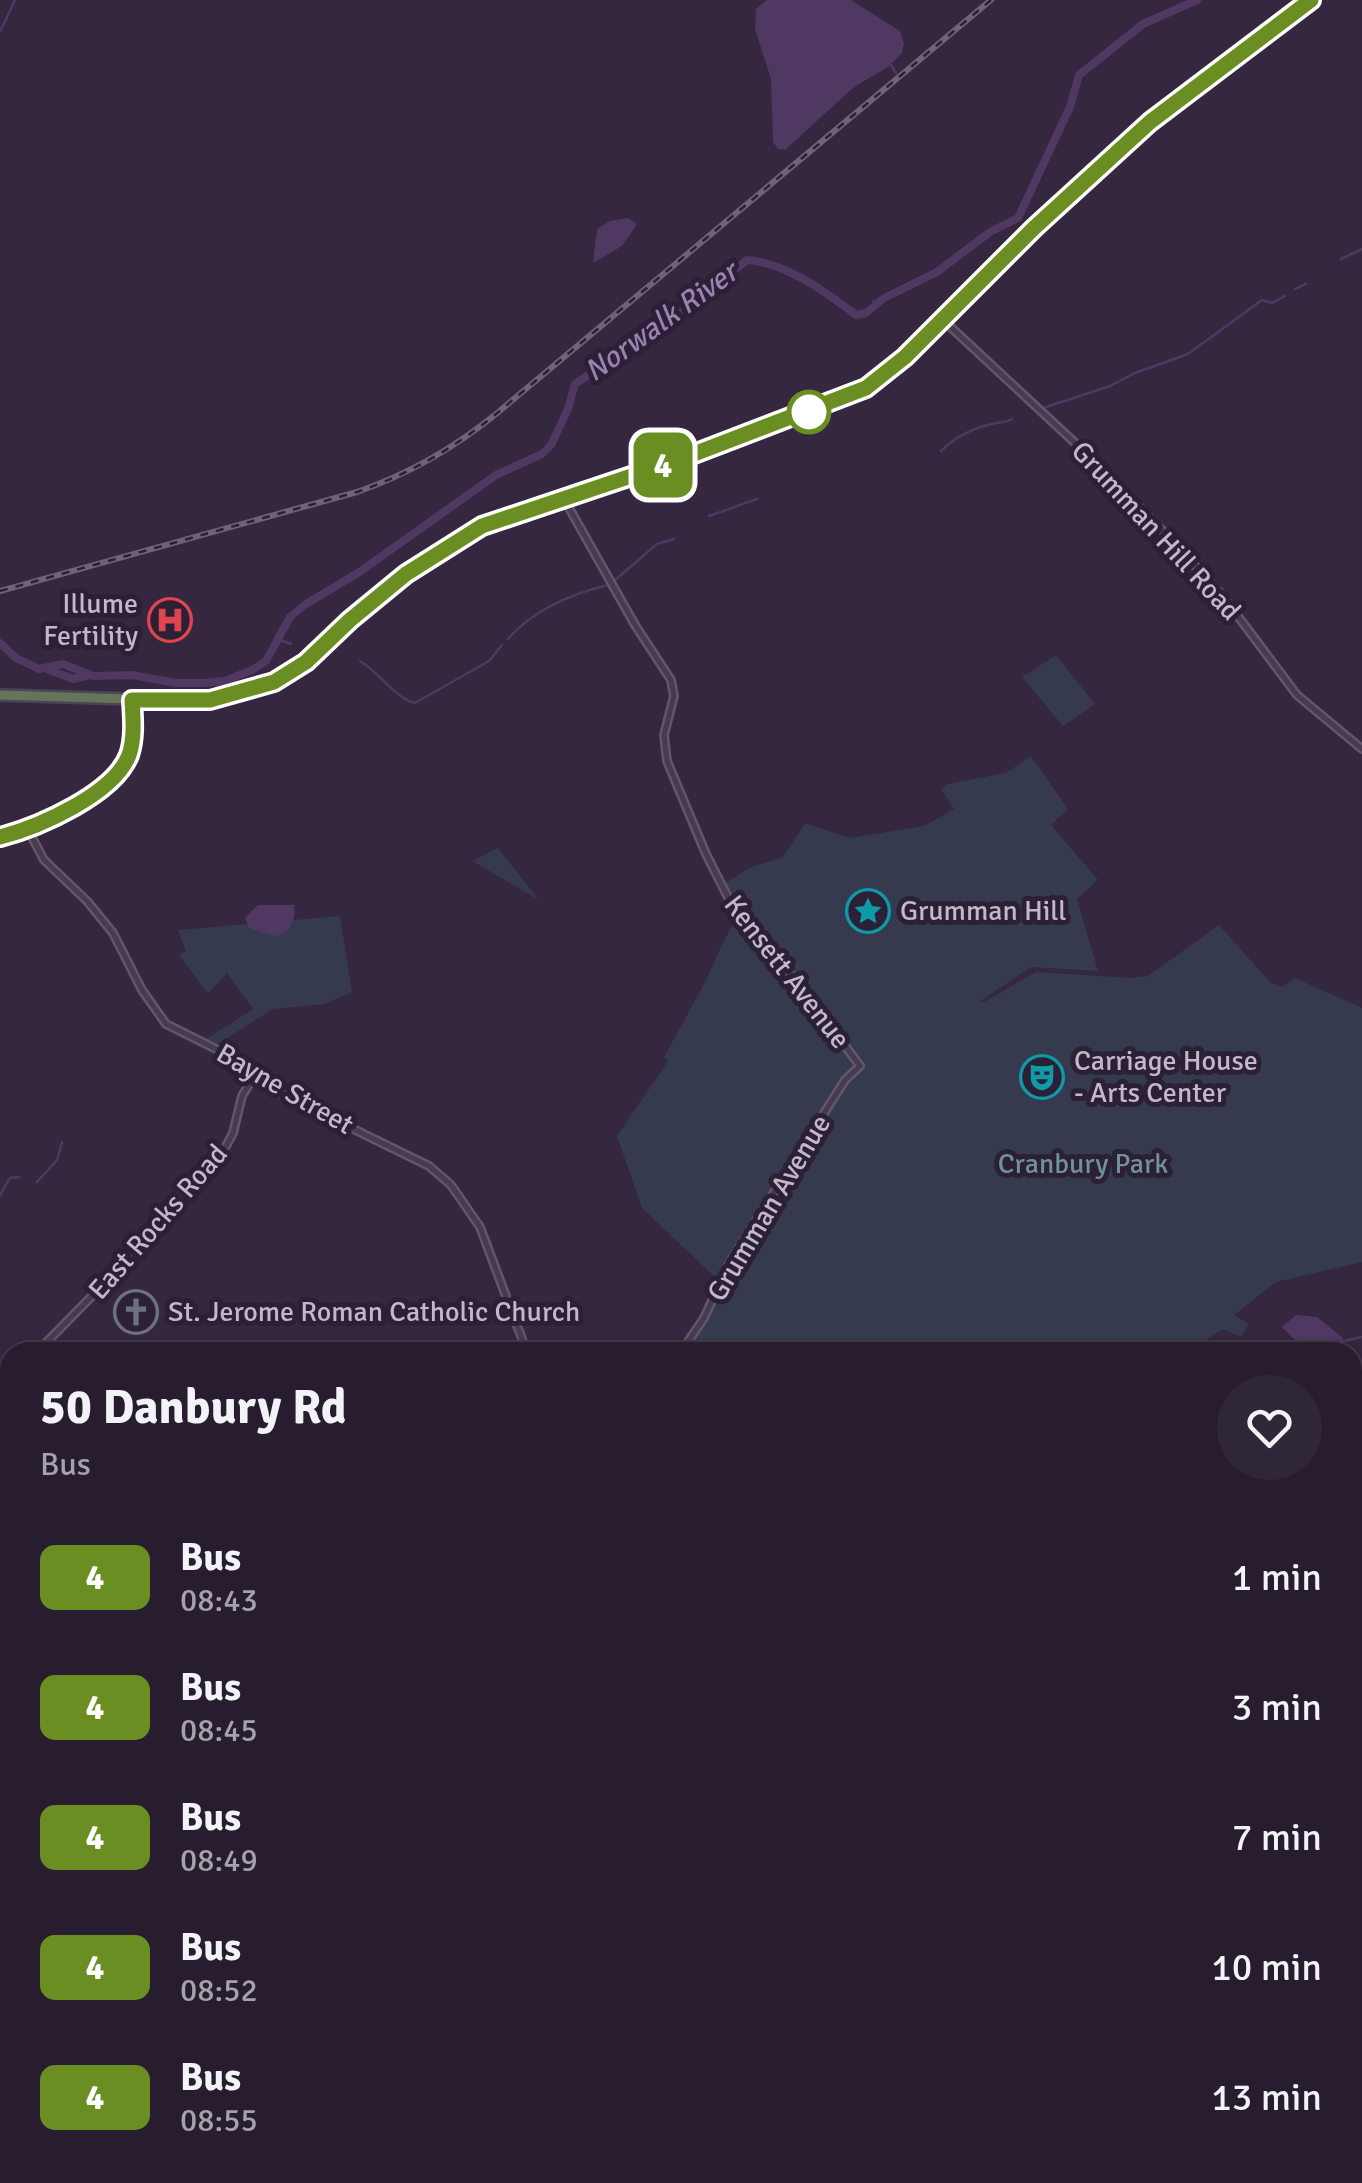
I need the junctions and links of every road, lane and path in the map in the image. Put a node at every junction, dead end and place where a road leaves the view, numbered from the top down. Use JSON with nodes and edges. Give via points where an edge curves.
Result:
{"nodes":[{"id":1,"x":1312,"y":0,"type":"edge"},
{"id":2,"x":942,"y":320,"type":"junction"},
{"id":3,"x":564,"y":499,"type":"junction"},
{"id":4,"x":0,"y":695,"type":"edge"},
{"id":5,"x":132,"y":700,"type":"junction"},
{"id":6,"x":1362,"y":749,"type":"edge"},
{"id":7,"x":27,"y":828,"type":"junction"},
{"id":8,"x":0,"y":837,"type":"edge"},
{"id":9,"x":860,"y":1066,"type":"joint"},
{"id":10,"x":254,"y":1076,"type":"junction"},
{"id":11,"x":47,"y":1342,"type":"edge"},
{"id":12,"x":523,"y":1342,"type":"edge"},
{"id":13,"x":687,"y":1342,"type":"edge"}],
"edges":[{"from":1,"to":2,"type":"highway","via":[[1150,122]]},
{"from":2,"to":3,"type":"highway","via":[[887,373],[851,396]]},
{"from":2,"to":6,"type":"street","name":"Grumman Hill Road","via":[[1162,528],[1297,695]]},
{"from":3,"to":5,"type":"highway","via":[[482,526],[406,574],[283,678],[210,700]]},
{"from":3,"to":9,"type":"street","name":"Kensett Avenue","via":[[671,680],[667,760],[734,912]]},
{"from":4,"to":5,"type":"highway"},
{"from":5,"to":7,"type":"main road","via":[[131,748],[118,773],[80,803]]},
{"from":7,"to":8,"type":"main road"},
{"from":7,"to":10,"type":"street","name":"Bayne Street","via":[[44,860],[113,934],[162,1020]]},
{"from":9,"to":13,"type":"street","name":"Grumman Avenue","via":[[730,1262]]},
{"from":10,"to":11,"type":"street","name":"East Rocks Road","via":[[225,1148]]},
{"from":10,"to":12,"type":"street","name":"Bayne Street","via":[[429,1166],[451,1185],[480,1227]]}]}
